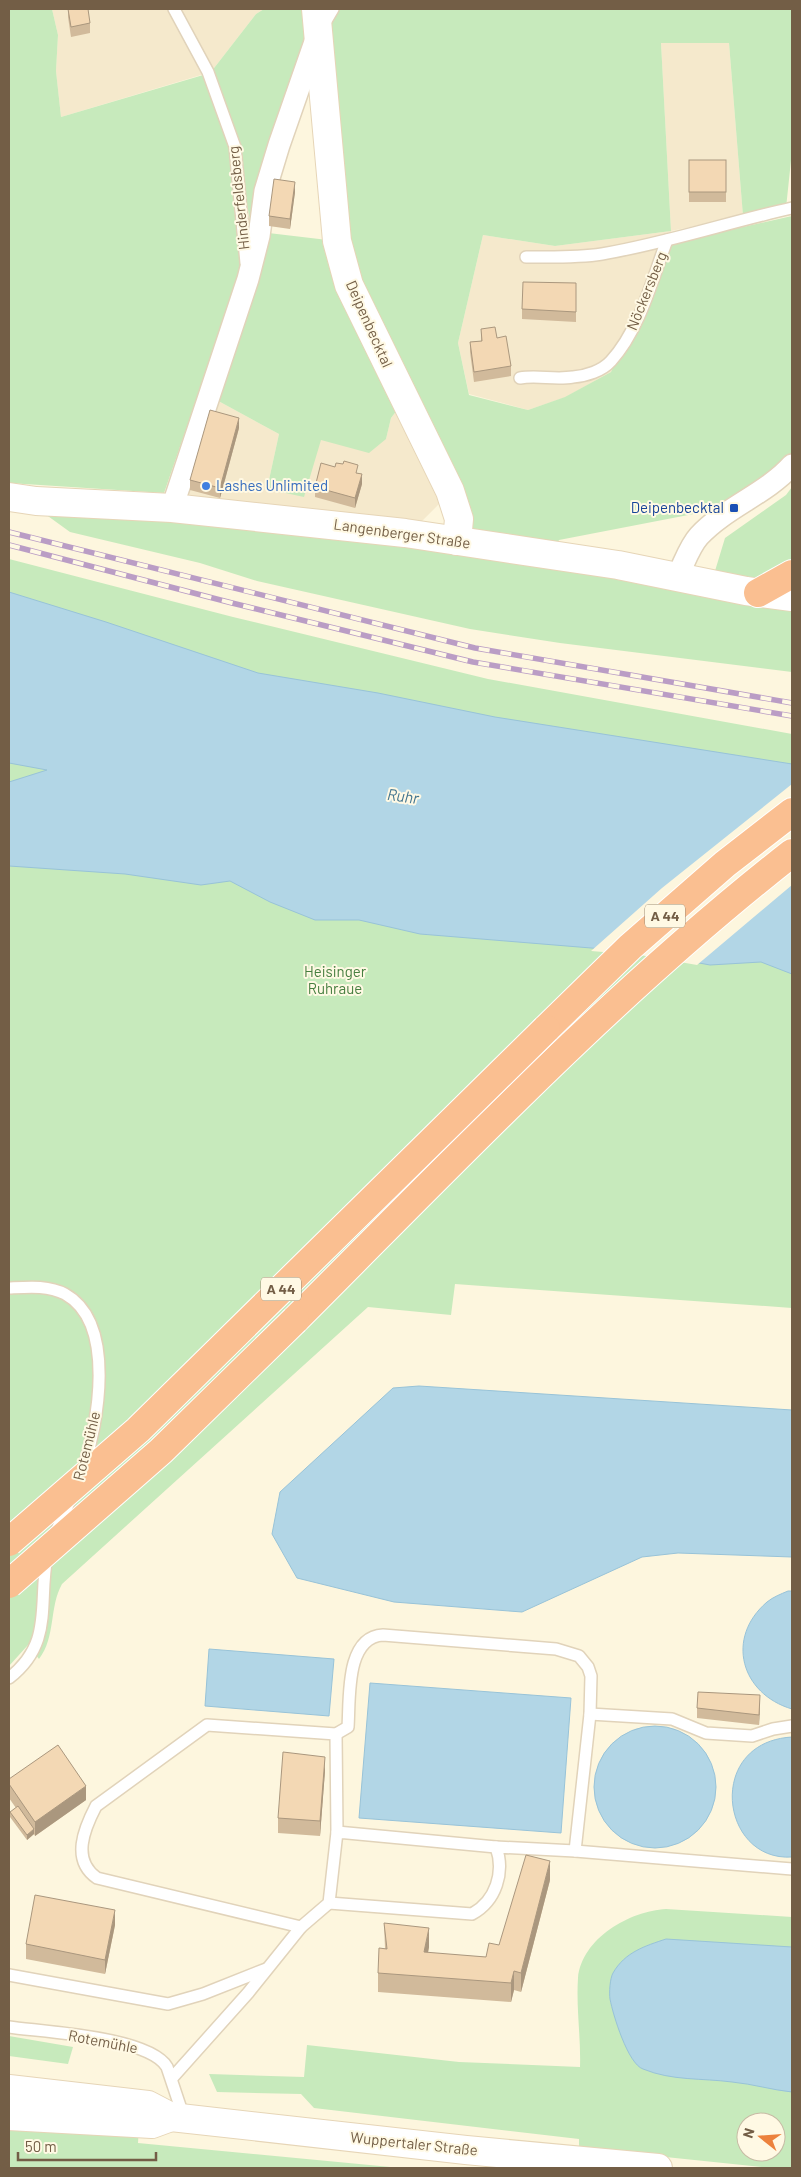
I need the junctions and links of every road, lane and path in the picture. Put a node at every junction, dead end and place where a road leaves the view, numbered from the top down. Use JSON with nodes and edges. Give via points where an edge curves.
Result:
{"nodes":[{"id":1,"x":174,"y":9,"type":"edge"},
{"id":2,"x":334,"y":9,"type":"edge"},
{"id":3,"x":317,"y":21,"type":"edge"},
{"id":4,"x":792,"y":208,"type":"edge"},
{"id":5,"x":668,"y":240,"type":"junction"},
{"id":6,"x":526,"y":257,"type":"dead end"},
{"id":7,"x":248,"y":279,"type":"junction"},
{"id":8,"x":520,"y":378,"type":"dead end"},
{"id":9,"x":792,"y":465,"type":"edge"},
{"id":10,"x":9,"y":497,"type":"edge"},
{"id":11,"x":172,"y":508,"type":"junction"},
{"id":12,"x":457,"y":541,"type":"junction"},
{"id":13,"x":792,"y":574,"type":"edge"},
{"id":14,"x":678,"y":578,"type":"junction"},
{"id":15,"x":758,"y":593,"type":"junction"},
{"id":16,"x":792,"y":597,"type":"edge"},
{"id":17,"x":792,"y":812,"type":"edge"},
{"id":18,"x":792,"y":854,"type":"edge"},
{"id":19,"x":9,"y":1288,"type":"edge"},
{"id":20,"x":9,"y":1542,"type":"edge"},
{"id":21,"x":9,"y":1584,"type":"edge"},
{"id":22,"x":9,"y":1678,"type":"edge"},
{"id":23,"x":590,"y":1714,"type":"junction"},
{"id":24,"x":792,"y":1726,"type":"edge"},
{"id":25,"x":336,"y":1734,"type":"junction"},
{"id":26,"x":337,"y":1832,"type":"junction"},
{"id":27,"x":496,"y":1847,"type":"junction"},
{"id":28,"x":575,"y":1851,"type":"junction"},
{"id":29,"x":792,"y":1869,"type":"edge"},
{"id":30,"x":329,"y":1903,"type":"junction"},
{"id":31,"x":301,"y":1928,"type":"junction"},
{"id":32,"x":266,"y":1969,"type":"junction"},
{"id":33,"x":9,"y":1975,"type":"edge"},
{"id":34,"x":9,"y":2026,"type":"edge"},
{"id":35,"x":172,"y":2078,"type":"junction"},
{"id":36,"x":9,"y":2089,"type":"edge"},
{"id":37,"x":9,"y":2116,"type":"edge"},
{"id":38,"x":178,"y":2118,"type":"junction"},
{"id":39,"x":658,"y":2168,"type":"edge"}],
"edges":[{"from":1,"to":7,"type":"lane","name":"Hinderfeldsberg","via":[[208,72],[235,147]]},
{"from":2,"to":3,"type":"lane"},
{"from":3,"to":7,"type":"street","via":[[265,191],[259,236]]},
{"from":3,"to":12,"type":"main road","name":"Deipenbecktal","via":[[337,241],[349,285],[450,491],[458,519]]},
{"from":4,"to":5,"type":"lane","name":"Nöckersberg"},
{"from":5,"to":6,"type":"lane","name":"Nöckersberg","via":[[601,254]]},
{"from":5,"to":8,"type":"lane","name":"Nöckersberg","via":[[632,331],[610,362],[598,371],[573,378]]},
{"from":7,"to":11,"type":"street"},
{"from":9,"to":14,"type":"street","via":[[773,484],[734,508],[698,537]]},
{"from":10,"to":11,"type":"main road","name":"Langenberger Straße"},
{"from":11,"to":12,"type":"main road","name":"Langenberger Straße"},
{"from":12,"to":14,"type":"main road","name":"Langenberger Straße","via":[[618,565]]},
{"from":13,"to":15,"type":"highway"},
{"from":14,"to":15,"type":"main road","name":"Langenberger Straße"},
{"from":15,"to":16,"type":"main road","name":"Langenberger Straße"},
{"from":17,"to":20,"type":"highway","number":"A 44","bridge":true,"via":[[725,864],[630,947],[138,1430]]},
{"from":18,"to":21,"type":"highway","number":"A 44","bridge":true,"via":[[657,965],[570,1044],[161,1451]]},
{"from":19,"to":22,"type":"lane","name":"Rotemühle","via":[[48,1288],[66,1295],[79,1305],[95,1338],[98,1384],[93,1430],[84,1467],[47,1555],[40,1632],[28,1659]]},
{"from":23,"to":24,"type":"lane","via":[[672,1719],[706,1732],[752,1736]]},
{"from":23,"to":25,"type":"lane","via":[[590,1671],[574,1653],[377,1636],[364,1642],[356,1654],[348,1727]]},
{"from":23,"to":28,"type":"lane"},
{"from":25,"to":26,"type":"lane"},
{"from":25,"to":31,"type":"lane","via":[[207,1725],[96,1806],[87,1822],[82,1843],[83,1862],[89,1873],[97,1878]]},
{"from":26,"to":27,"type":"lane"},
{"from":26,"to":30,"type":"lane"},
{"from":27,"to":28,"type":"lane"},
{"from":27,"to":30,"type":"lane","via":[[500,1863],[497,1884],[484,1906],[472,1914]]},
{"from":28,"to":29,"type":"lane"},
{"from":30,"to":31,"type":"lane"},
{"from":31,"to":32,"type":"lane"},
{"from":32,"to":33,"type":"lane","via":[[168,2004]]},
{"from":32,"to":35,"type":"lane"},
{"from":34,"to":35,"type":"lane","name":"Rotemühle","via":[[142,2048],[164,2061]]},
{"from":35,"to":38,"type":"lane","name":"Rotemühle"},
{"from":36,"to":38,"type":"main road","name":"Wuppertaler Straße","via":[[148,2105]]},
{"from":37,"to":38,"type":"main road","name":"Wuppertaler Straße","via":[[152,2124]]},
{"from":38,"to":39,"type":"main road","name":"Wuppertaler Straße"}]}
